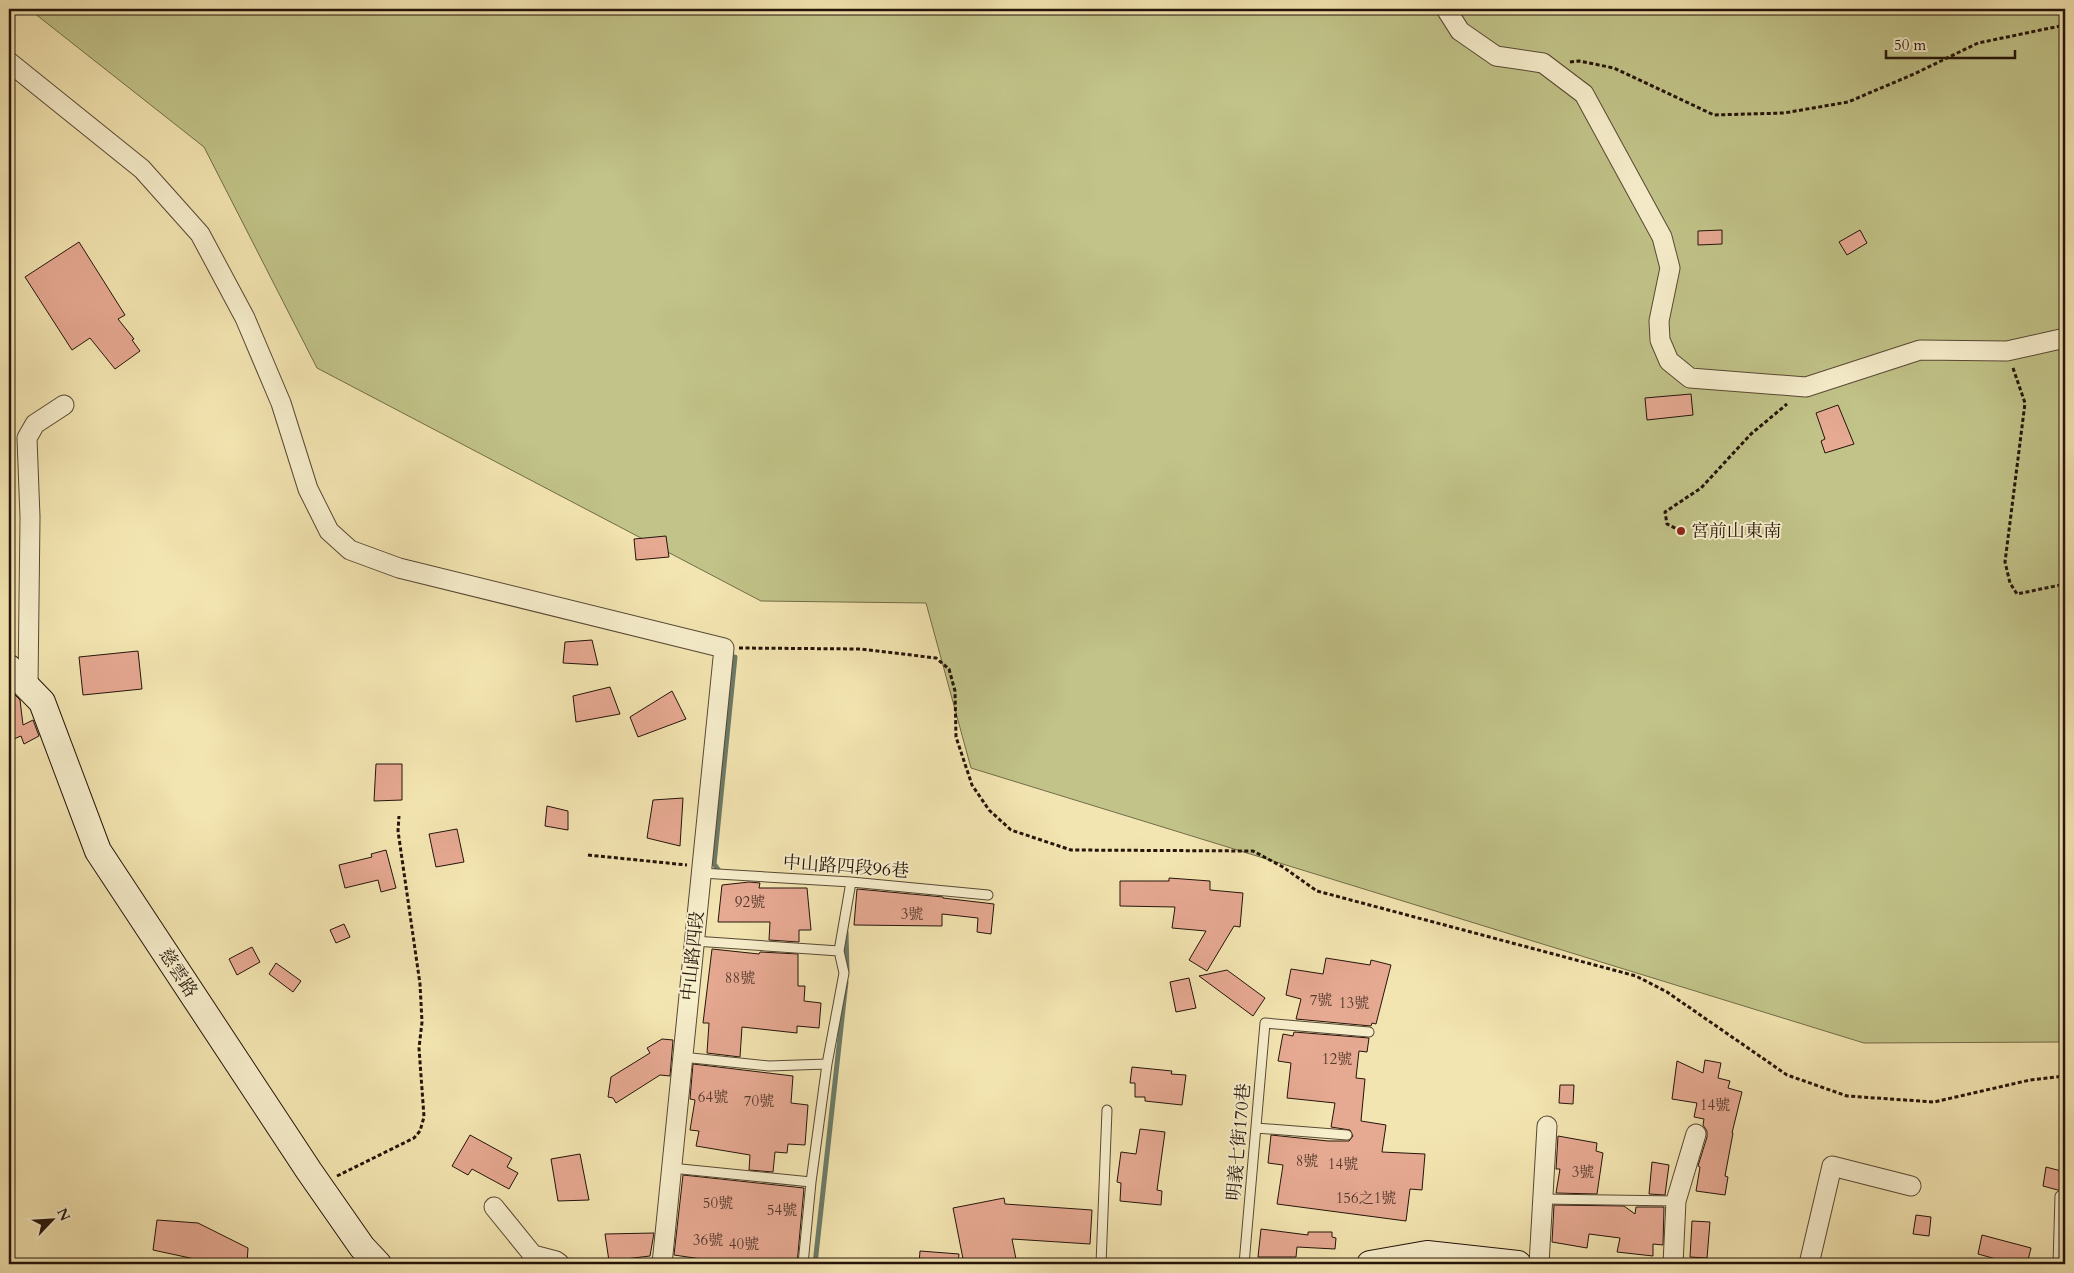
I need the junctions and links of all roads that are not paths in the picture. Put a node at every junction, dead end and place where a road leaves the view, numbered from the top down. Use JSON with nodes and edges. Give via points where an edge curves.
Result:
{"nodes":[{"id":1,"x":1446,"y":9,"type":"edge"},
{"id":2,"x":9,"y":62,"type":"edge"},
{"id":3,"x":2065,"y":338,"type":"edge"},
{"id":4,"x":64,"y":405,"type":"dead end"},
{"id":5,"x":9,"y":668,"type":"edge"},
{"id":6,"x":28,"y":686,"type":"junction"},
{"id":7,"x":702,"y":870,"type":"junction"},
{"id":8,"x":851,"y":882,"type":"junction"},
{"id":9,"x":988,"y":895,"type":"dead end"},
{"id":10,"x":694,"y":941,"type":"junction"},
{"id":11,"x":839,"y":951,"type":"junction"},
{"id":12,"x":1368,"y":1032,"type":"dead end"},
{"id":13,"x":682,"y":1057,"type":"junction"},
{"id":14,"x":827,"y":1064,"type":"junction"},
{"id":15,"x":1107,"y":1110,"type":"dead end"},
{"id":16,"x":1547,"y":1126,"type":"dead end"},
{"id":17,"x":1256,"y":1128,"type":"junction"},
{"id":18,"x":1696,"y":1134,"type":"dead end"},
{"id":19,"x":1347,"y":1135,"type":"dead end"},
{"id":20,"x":671,"y":1168,"type":"junction"},
{"id":21,"x":811,"y":1182,"type":"junction"},
{"id":22,"x":1911,"y":1186,"type":"dead end"},
{"id":23,"x":2060,"y":1196,"type":"dead end"},
{"id":24,"x":1543,"y":1199,"type":"junction"},
{"id":25,"x":1676,"y":1201,"type":"junction"},
{"id":26,"x":494,"y":1207,"type":"dead end"},
{"id":27,"x":378,"y":1264,"type":"edge"},
{"id":28,"x":560,"y":1264,"type":"edge"},
{"id":29,"x":662,"y":1264,"type":"edge"},
{"id":30,"x":803,"y":1264,"type":"edge"},
{"id":31,"x":1101,"y":1264,"type":"edge"},
{"id":32,"x":1244,"y":1264,"type":"edge"},
{"id":33,"x":1370,"y":1264,"type":"edge"},
{"id":34,"x":1518,"y":1264,"type":"edge"},
{"id":35,"x":1539,"y":1264,"type":"edge"},
{"id":36,"x":1673,"y":1264,"type":"edge"},
{"id":37,"x":1809,"y":1264,"type":"edge"},
{"id":38,"x":2058,"y":1264,"type":"edge"}],
"edges":[{"from":1,"to":3,"type":"street","via":[[1460,32],[1496,56],[1543,64],[1584,94],[1662,237],[1670,268],[1659,321],[1660,340],[1669,361],[1690,378],[1806,387],[1920,350],[2008,351]]},
{"from":2,"to":7,"type":"street","name":"中山路四段","via":[[142,169],[200,234],[245,318],[281,403],[308,489],[329,531],[350,550],[398,568],[724,648]]},
{"from":4,"to":6,"type":"street","via":[[35,424],[27,438],[30,517]]},
{"from":5,"to":6,"type":"street","name":"慈雲路"},
{"from":6,"to":27,"type":"street","name":"慈雲路","via":[[42,702],[98,851],[318,1185]]},
{"from":7,"to":8,"type":"lane","name":"中山路四段96巷"},
{"from":7,"to":10,"type":"street","name":"中山路四段"},
{"from":8,"to":9,"type":"lane","name":"中山路四段96巷"},
{"from":8,"to":11,"type":"lane"},
{"from":10,"to":11,"type":"lane"},
{"from":10,"to":13,"type":"street","name":"中山路四段"},
{"from":11,"to":14,"type":"lane","via":[[844,973]]},
{"from":12,"to":17,"type":"lane","name":"明義七街170巷","via":[[1265,1023]]},
{"from":13,"to":14,"type":"lane","via":[[769,1066]]},
{"from":13,"to":20,"type":"street","name":"中山路四段"},
{"from":14,"to":21,"type":"lane"},
{"from":15,"to":31,"type":"lane"},
{"from":16,"to":24,"type":"street"},
{"from":17,"to":19,"type":"lane"},
{"from":17,"to":32,"type":"lane","name":"明義七街170巷"},
{"from":18,"to":25,"type":"street"},
{"from":20,"to":21,"type":"lane"},
{"from":20,"to":29,"type":"street","name":"中山路四段"},
{"from":21,"to":30,"type":"lane"},
{"from":22,"to":37,"type":"street","via":[[1832,1166]]},
{"from":23,"to":38,"type":"lane"},
{"from":24,"to":25,"type":"lane"},
{"from":24,"to":35,"type":"street"},
{"from":25,"to":36,"type":"street"},
{"from":26,"to":28,"type":"street","via":[[533,1255]]},
{"from":33,"to":34,"type":"street","via":[[1427,1254]]}]}
